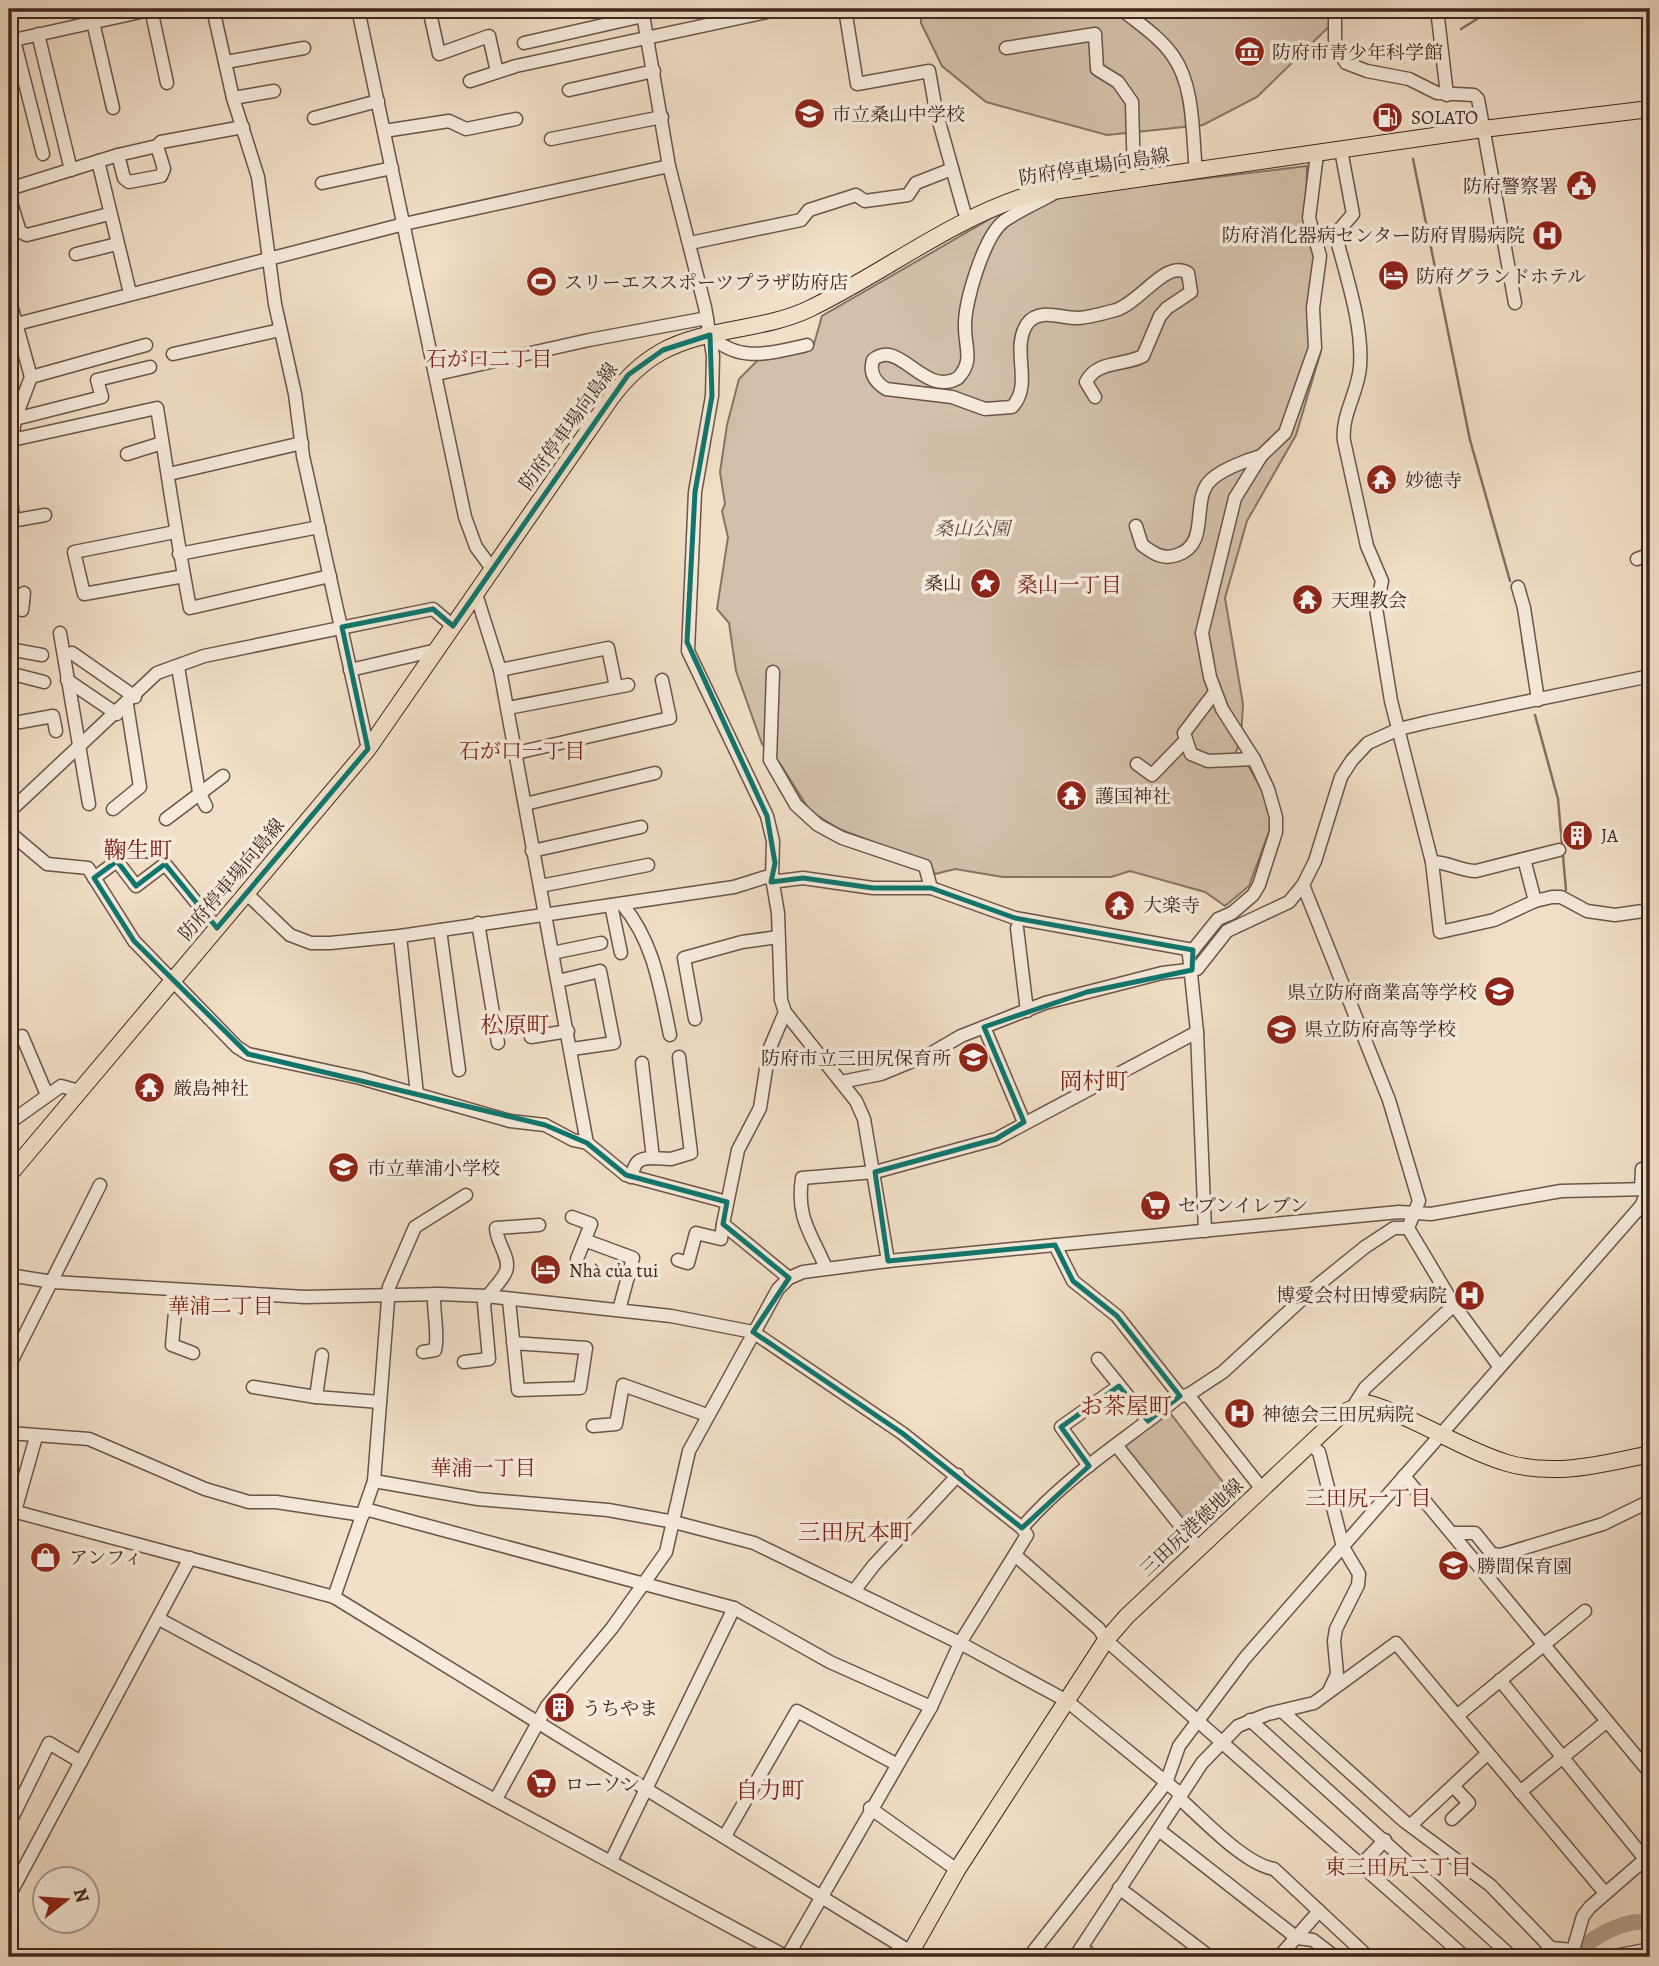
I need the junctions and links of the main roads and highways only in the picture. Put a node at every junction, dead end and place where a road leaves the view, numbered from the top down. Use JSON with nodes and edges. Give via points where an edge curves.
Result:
{"nodes":[{"id":1,"x":1650,"y":109,"type":"edge"},
{"id":2,"x":9,"y":1175,"type":"edge"},
{"id":3,"x":1650,"y":1454,"type":"edge"},
{"id":4,"x":912,"y":1955,"type":"edge"}],
"edges":[{"from":1,"to":2,"type":"main road","name":"防府停車場向島線","via":[[1059,190],[1003,203],[808,309],[663,350],[628,375],[368,749]]},
{"from":3,"to":4,"type":"main road","name":"三田尻港徳地線","via":[[1570,1469],[1536,1468],[1487,1456],[1374,1405],[1353,1407],[1127,1616],[1107,1640],[957,1870]]}]}
